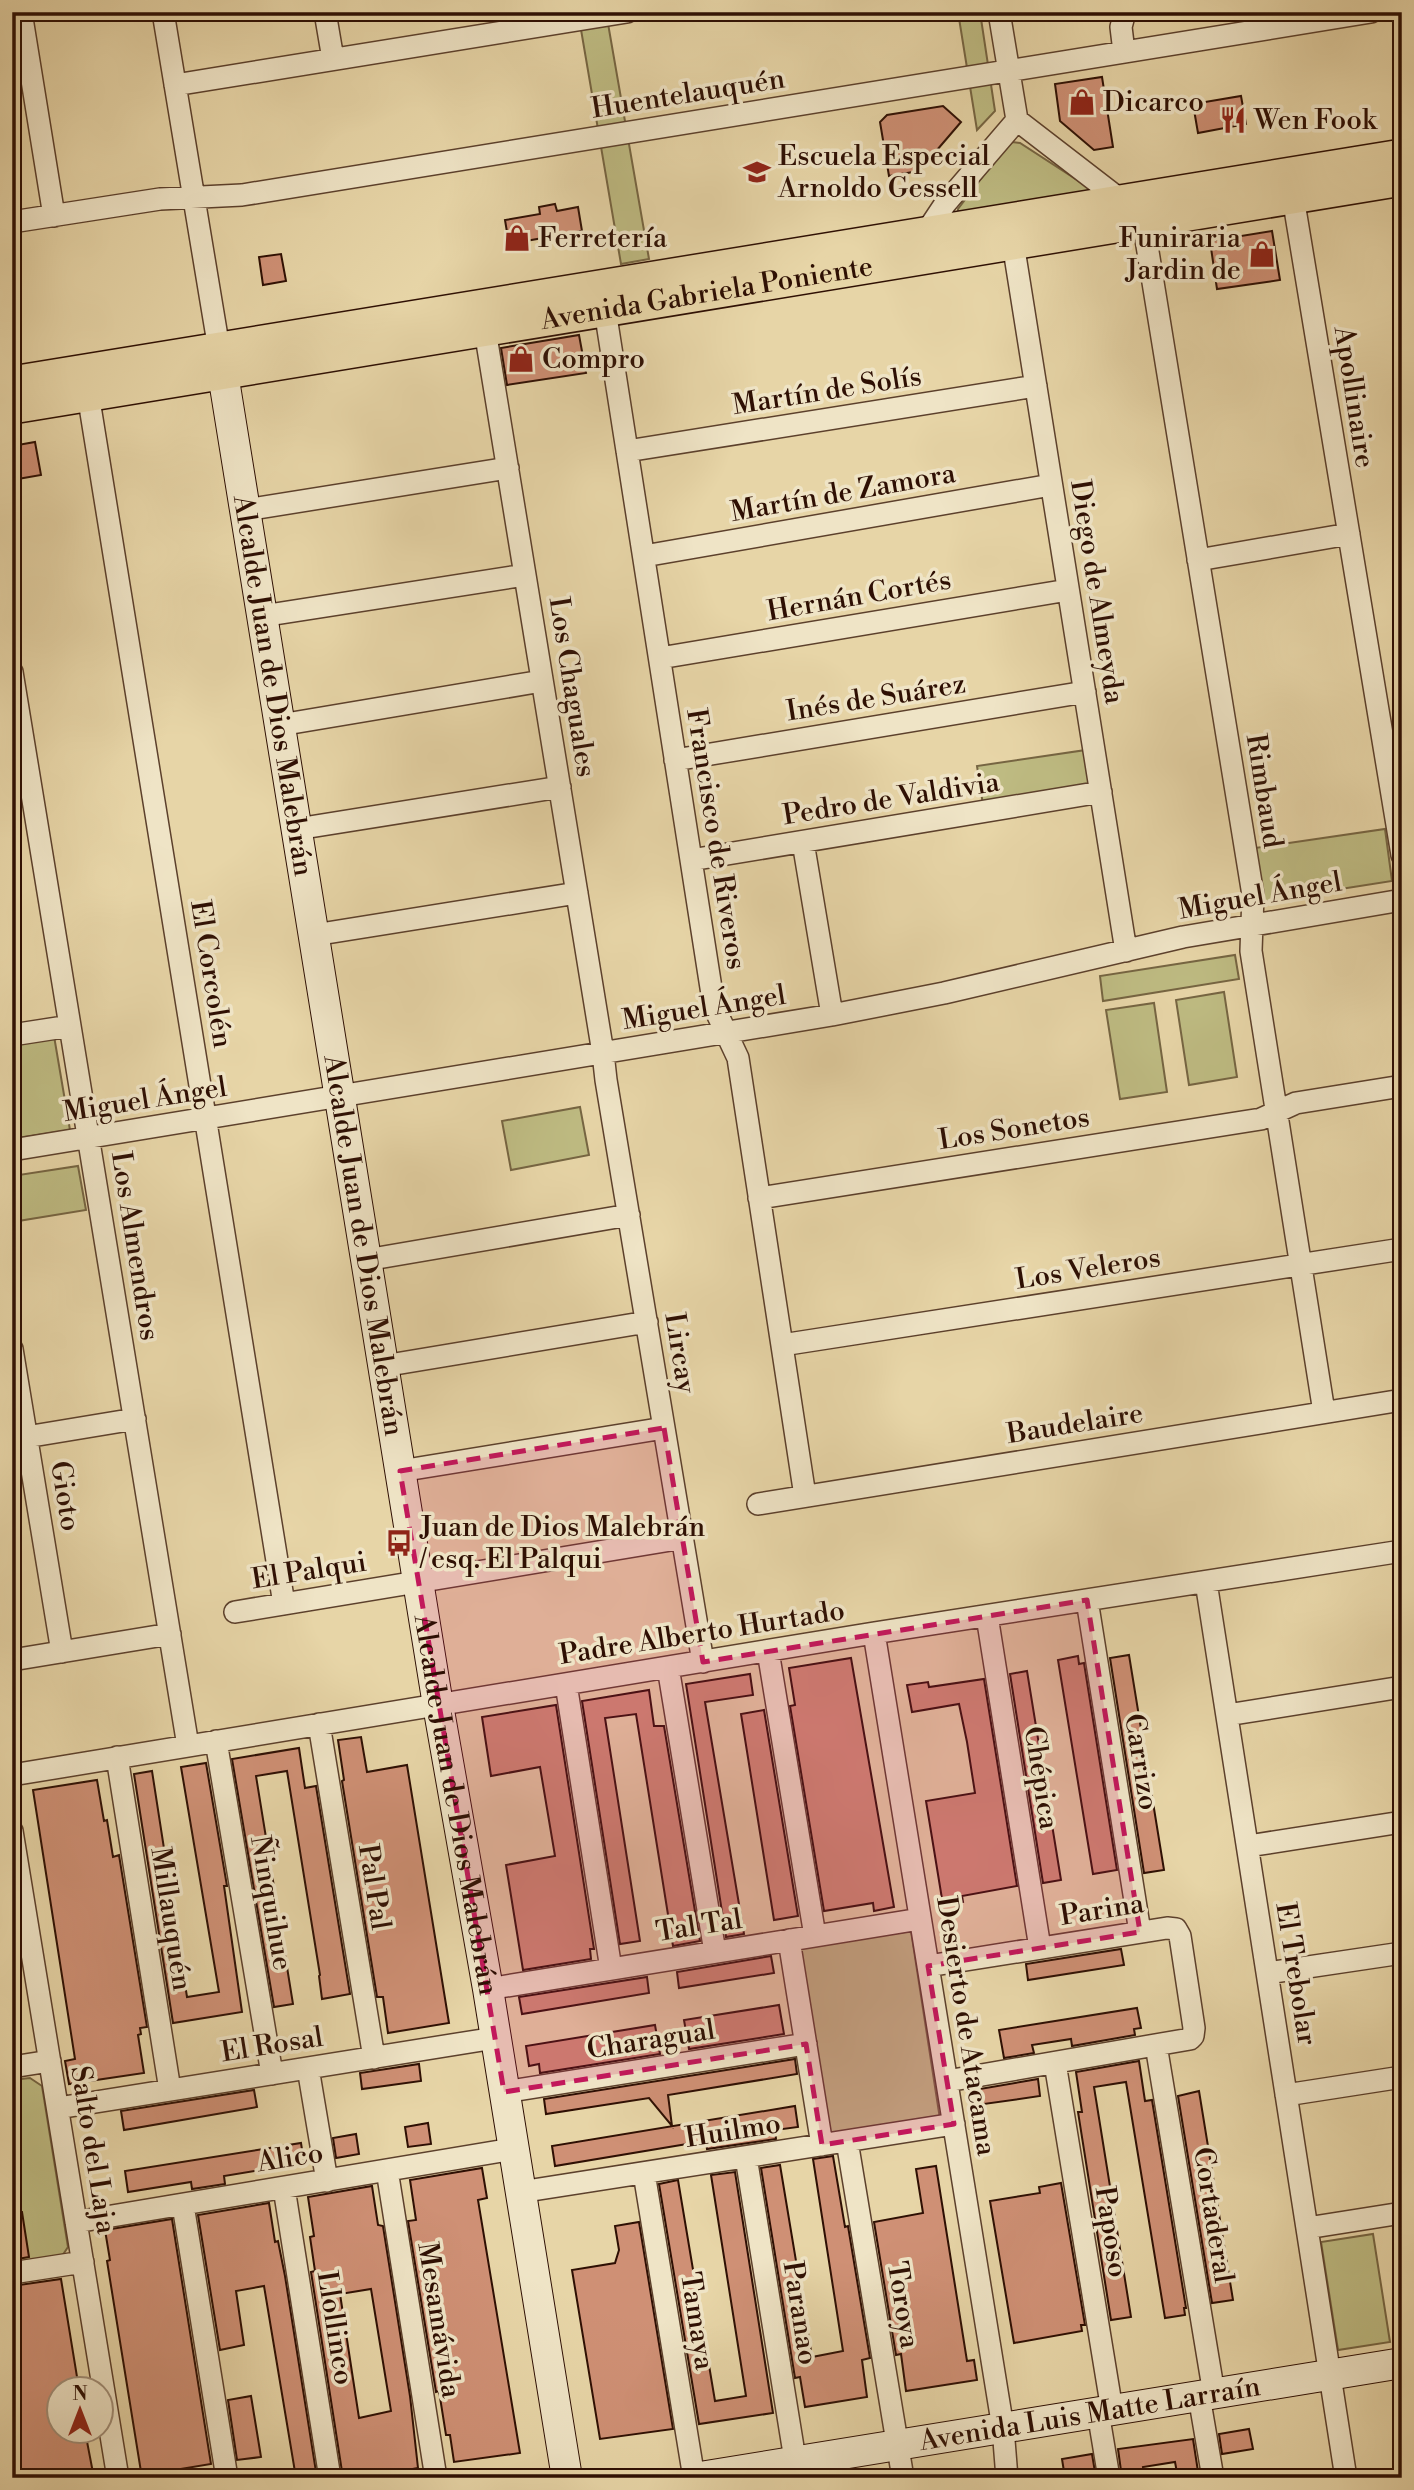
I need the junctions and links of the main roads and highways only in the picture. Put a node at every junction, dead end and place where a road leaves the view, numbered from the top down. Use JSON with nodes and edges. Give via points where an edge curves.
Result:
{"nodes":[{"id":1,"x":1402,"y":156,"type":"edge"},
{"id":2,"x":1402,"y":179,"type":"edge"},
{"id":3,"x":1133,"y":211,"type":"junction"},
{"id":4,"x":221,"y":360,"type":"junction"},
{"id":5,"x":12,"y":383,"type":"edge"},
{"id":6,"x":12,"y":407,"type":"edge"}],
"edges":[{"from":1,"to":3,"type":"main road","name":"Avenida Gabriela Poniente"},
{"from":2,"to":3,"type":"main road","name":"Avenida Gabriela Poniente","via":[[1293,197]]},
{"from":3,"to":4,"type":"main road","name":"Avenida Gabriela Poniente","via":[[925,234]]},
{"from":3,"to":4,"type":"main road","name":"Avenida Gabriela Poniente","via":[[1013,243],[485,330]]},
{"from":4,"to":5,"type":"main road","name":"Avenida Gabriela Poniente"},
{"from":4,"to":6,"type":"main road","name":"Avenida Gabriela Poniente","via":[[88,394]]}]}
